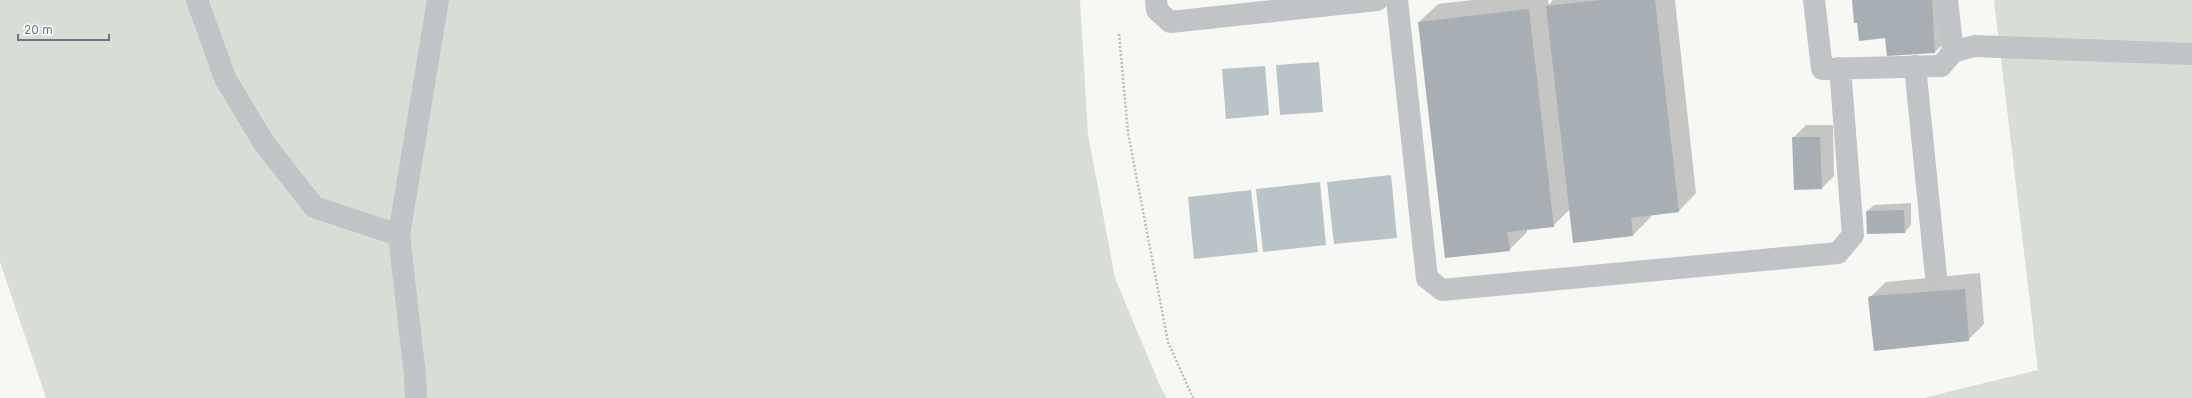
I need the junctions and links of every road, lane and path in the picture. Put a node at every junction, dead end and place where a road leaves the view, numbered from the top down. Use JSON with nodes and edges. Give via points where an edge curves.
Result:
{"nodes":[{"id":1,"x":197,"y":0,"type":"edge"},
{"id":2,"x":438,"y":0,"type":"edge"},
{"id":3,"x":1156,"y":0,"type":"edge"},
{"id":4,"x":1377,"y":0,"type":"edge"},
{"id":5,"x":1398,"y":0,"type":"edge"},
{"id":6,"x":1814,"y":0,"type":"edge"},
{"id":7,"x":1947,"y":0,"type":"edge"},
{"id":8,"x":1119,"y":34,"type":"dead end"},
{"id":9,"x":1953,"y":52,"type":"junction"},
{"id":10,"x":2192,"y":54,"type":"edge"},
{"id":11,"x":1915,"y":66,"type":"junction"},
{"id":12,"x":1840,"y":68,"type":"junction"},
{"id":13,"x":399,"y":235,"type":"junction"},
{"id":14,"x":1936,"y":276,"type":"dead end"},
{"id":15,"x":416,"y":398,"type":"edge"},
{"id":16,"x":1193,"y":398,"type":"edge"}],
"edges":[{"from":1,"to":13,"type":"street","via":[[225,78],[264,143],[314,207]]},
{"from":2,"to":13,"type":"street"},
{"from":3,"to":4,"type":"street","via":[[1157,10],[1170,22]]},
{"from":5,"to":12,"type":"street","via":[[1428,278],[1442,290],[1838,253],[1853,235]]},
{"from":6,"to":12,"type":"street","via":[[1822,69]]},
{"from":7,"to":9,"type":"street"},
{"from":8,"to":16,"type":"path","via":[[1128,133],[1168,342]]},
{"from":9,"to":10,"type":"street","via":[[1974,46]]},
{"from":9,"to":11,"type":"street","via":[[1940,66]]},
{"from":11,"to":12,"type":"street"},
{"from":11,"to":14,"type":"street"},
{"from":13,"to":15,"type":"street"}]}
